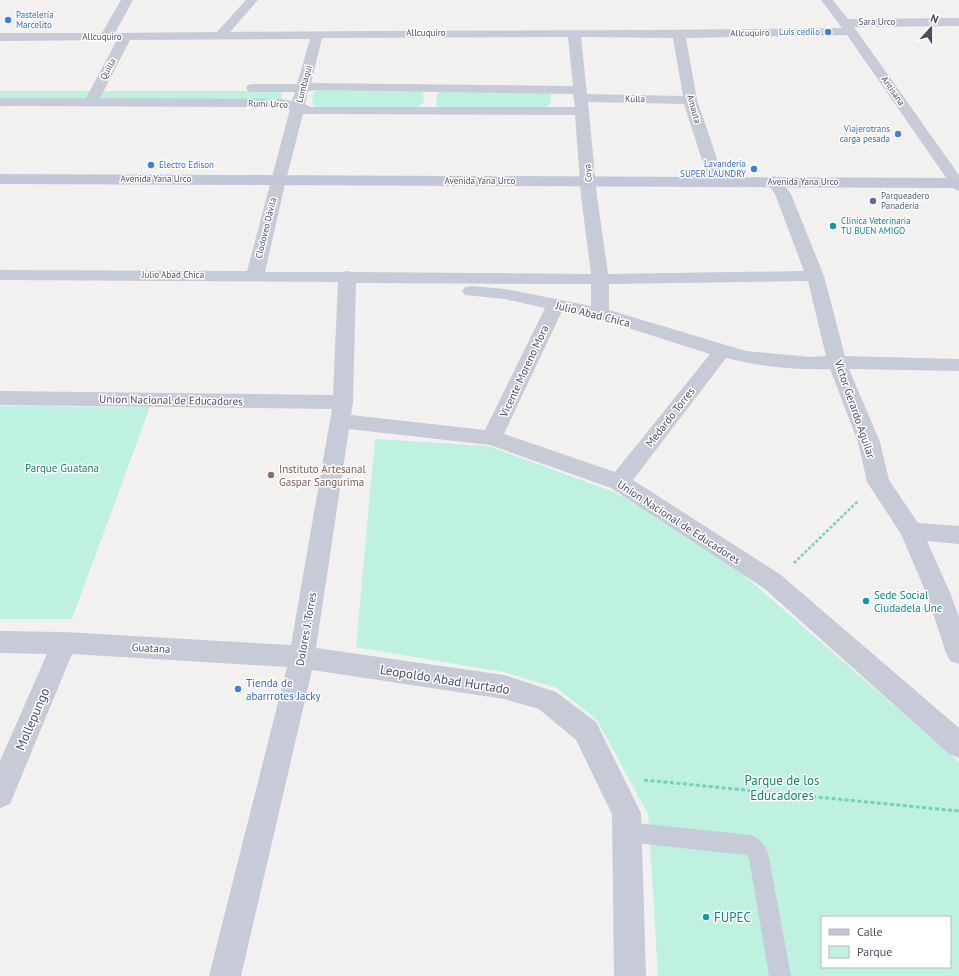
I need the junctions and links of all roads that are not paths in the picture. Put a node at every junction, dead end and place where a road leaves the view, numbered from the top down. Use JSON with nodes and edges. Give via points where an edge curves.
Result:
{"nodes":[{"id":1,"x":127,"y":0,"type":"edge"},
{"id":2,"x":252,"y":0,"type":"edge"},
{"id":3,"x":827,"y":0,"type":"edge"},
{"id":4,"x":946,"y":22,"type":"junction"},
{"id":5,"x":959,"y":22,"type":"edge"},
{"id":6,"x":847,"y":27,"type":"junction"},
{"id":7,"x":574,"y":33,"type":"junction"},
{"id":8,"x":317,"y":34,"type":"junction"},
{"id":9,"x":679,"y":34,"type":"junction"},
{"id":10,"x":221,"y":35,"type":"junction"},
{"id":11,"x":959,"y":35,"type":"edge"},
{"id":12,"x":0,"y":37,"type":"edge"},
{"id":13,"x":106,"y":37,"type":"junction"},
{"id":14,"x":125,"y":37,"type":"junction"},
{"id":15,"x":83,"y":88,"type":"dead end"},
{"id":16,"x":98,"y":88,"type":"junction"},
{"id":17,"x":113,"y":88,"type":"dead end"},
{"id":18,"x":244,"y":88,"type":"dead end"},
{"id":19,"x":303,"y":88,"type":"junction"},
{"id":20,"x":430,"y":88,"type":"junction"},
{"id":21,"x":581,"y":100,"type":"junction"},
{"id":22,"x":690,"y":100,"type":"junction"},
{"id":23,"x":0,"y":102,"type":"edge"},
{"id":24,"x":91,"y":102,"type":"junction"},
{"id":25,"x":298,"y":106,"type":"junction"},
{"id":26,"x":429,"y":111,"type":"junction"},
{"id":27,"x":0,"y":178,"type":"edge"},
{"id":28,"x":278,"y":180,"type":"junction"},
{"id":29,"x":774,"y":181,"type":"junction"},
{"id":30,"x":589,"y":182,"type":"junction"},
{"id":31,"x":717,"y":182,"type":"junction"},
{"id":32,"x":958,"y":184,"type":"edge"},
{"id":33,"x":0,"y":275,"type":"edge"},
{"id":34,"x":255,"y":276,"type":"junction"},
{"id":35,"x":347,"y":276,"type":"junction"},
{"id":36,"x":815,"y":276,"type":"junction"},
{"id":37,"x":600,"y":279,"type":"junction"},
{"id":38,"x":556,"y":304,"type":"junction"},
{"id":39,"x":600,"y":313,"type":"junction"},
{"id":40,"x":722,"y":351,"type":"junction"},
{"id":41,"x":837,"y":362,"type":"junction"},
{"id":42,"x":959,"y":365,"type":"edge"},
{"id":43,"x":0,"y":398,"type":"edge"},
{"id":44,"x":342,"y":411,"type":"junction"},
{"id":45,"x":492,"y":438,"type":"junction"},
{"id":46,"x":619,"y":482,"type":"junction"},
{"id":47,"x":911,"y":531,"type":"junction"},
{"id":48,"x":959,"y":534,"type":"edge"},
{"id":49,"x":0,"y":642,"type":"edge"},
{"id":50,"x":64,"y":643,"type":"junction"},
{"id":51,"x":959,"y":653,"type":"edge"},
{"id":52,"x":302,"y":657,"type":"junction"},
{"id":53,"x":959,"y":745,"type":"edge"},
{"id":54,"x":0,"y":794,"type":"edge"},
{"id":55,"x":626,"y":832,"type":"junction"},
{"id":56,"x":225,"y":976,"type":"edge"},
{"id":57,"x":630,"y":976,"type":"edge"},
{"id":58,"x":780,"y":976,"type":"edge"}],
"edges":[{"from":1,"to":13,"type":"street"},
{"from":2,"to":10,"type":"street"},
{"from":3,"to":6,"type":"street","name":"Antisana"},
{"from":4,"to":5,"type":"street","name":"Sara Urco"},
{"from":4,"to":6,"type":"street","name":"Sara Urco"},
{"from":4,"to":11,"type":"street"},
{"from":6,"to":9,"type":"street","name":"Allcuquiro"},
{"from":6,"to":32,"type":"street","name":"Antisana"},
{"from":7,"to":8,"type":"street","name":"Allcuquiro"},
{"from":7,"to":9,"type":"street","name":"Allcuquiro"},
{"from":7,"to":21,"type":"street","name":"Coya"},
{"from":8,"to":10,"type":"street","name":"Allcuquiro"},
{"from":8,"to":19,"type":"street","name":"Lumbaqui"},
{"from":9,"to":22,"type":"street","name":"Amauta"},
{"from":10,"to":14,"type":"street","name":"Allcuquiro"},
{"from":12,"to":13,"type":"street","name":"Allcuquiro"},
{"from":13,"to":14,"type":"street","name":"Allcuquiro"},
{"from":14,"to":16,"type":"street","name":"Quilla"},
{"from":15,"to":16,"type":"street"},
{"from":16,"to":17,"type":"street"},
{"from":16,"to":24,"type":"street","name":"Quilla"},
{"from":18,"to":19,"type":"street","name":"Rumi Urco"},
{"from":19,"to":20,"type":"street","name":"Rumi Urco"},
{"from":19,"to":25,"type":"street","name":"Lumbaqui"},
{"from":20,"to":21,"type":"street","name":"Rumi Urco"},
{"from":20,"to":26,"type":"street"},
{"from":21,"to":22,"type":"street","name":"Kulla"},
{"from":21,"to":26,"type":"street","name":"Rumi Urco"},
{"from":21,"to":30,"type":"street","name":"Coya"},
{"from":22,"to":31,"type":"street","name":"Amauta"},
{"from":23,"to":24,"type":"street","name":"Rumi Urco"},
{"from":24,"to":25,"type":"street","name":"Rumi Urco","via":[[280,103]]},
{"from":25,"to":26,"type":"street","name":"Rumi Urco","via":[[308,111]]},
{"from":25,"to":28,"type":"street","name":"Lumbaqui"},
{"from":27,"to":28,"type":"street","name":"Avenida Yana Urco"},
{"from":28,"to":30,"type":"street","name":"Avenida Yana Urco"},
{"from":28,"to":34,"type":"street","name":"Clodoveo Dávila"},
{"from":29,"to":31,"type":"street","name":"Avenida Yana Urco"},
{"from":29,"to":32,"type":"street","name":"Avenida Yana Urco"},
{"from":29,"to":36,"type":"street","name":"Víctor Gerardo Aguilar","via":[[783,194]]},
{"from":30,"to":31,"type":"street","name":"Avenida Yana Urco"},
{"from":30,"to":37,"type":"street","name":"Coya","via":[[588,196]]},
{"from":33,"to":34,"type":"street","name":"Julio Abad Chica"},
{"from":34,"to":35,"type":"street","name":"Julio Abad Chica"},
{"from":35,"to":37,"type":"street","name":"Julio Abad Chica"},
{"from":35,"to":38,"type":"street","name":"Julio Abad Chica","via":[[385,285],[505,294]]},
{"from":35,"to":44,"type":"street","name":"Dolores J. Torres"},
{"from":36,"to":37,"type":"street","name":"Julio Abad Chica"},
{"from":36,"to":41,"type":"street","name":"Víctor Gerardo Aguilar"},
{"from":37,"to":39,"type":"street","name":"Coya"},
{"from":38,"to":39,"type":"street","name":"Julio Abad Chica"},
{"from":38,"to":45,"type":"street","name":"Vicente Moreno Mora"},
{"from":39,"to":40,"type":"street","name":"Julio Abad Chica"},
{"from":40,"to":41,"type":"street","name":"Julio Abad Chica","via":[[811,363]]},
{"from":40,"to":46,"type":"street","name":"Medardo Torres"},
{"from":41,"to":42,"type":"street","name":"Julio Abad Chica"},
{"from":41,"to":47,"type":"street","name":"Víctor Gerardo Aguilar","via":[[869,442],[878,482]]},
{"from":43,"to":44,"type":"street","name":"Union Nacional de Educadores"},
{"from":44,"to":45,"type":"street","name":"Union Nacional de Educadores"},
{"from":44,"to":52,"type":"street","name":"Dolores J. Torres"},
{"from":45,"to":46,"type":"street","name":"Union Nacional de Educadores"},
{"from":46,"to":53,"type":"street","name":"Union Nacional de Educadores","via":[[773,582]]},
{"from":47,"to":48,"type":"street"},
{"from":47,"to":51,"type":"street","name":"Víctor Gerardo Aguilar","via":[[939,595]]},
{"from":49,"to":50,"type":"street","name":"Guatana"},
{"from":50,"to":52,"type":"street","name":"Guatana"},
{"from":50,"to":54,"type":"street","name":"Mollepungo"},
{"from":52,"to":55,"type":"street","name":"Leopoldo Abad Hurtado","via":[[504,687],[547,700],[586,731],[626,812]]},
{"from":52,"to":56,"type":"street","name":"Dolores J. Torres"},
{"from":55,"to":57,"type":"street","name":"Leopoldo Abad Hurtado"},
{"from":55,"to":58,"type":"lane","via":[[751,845],[755,848]]}]}
